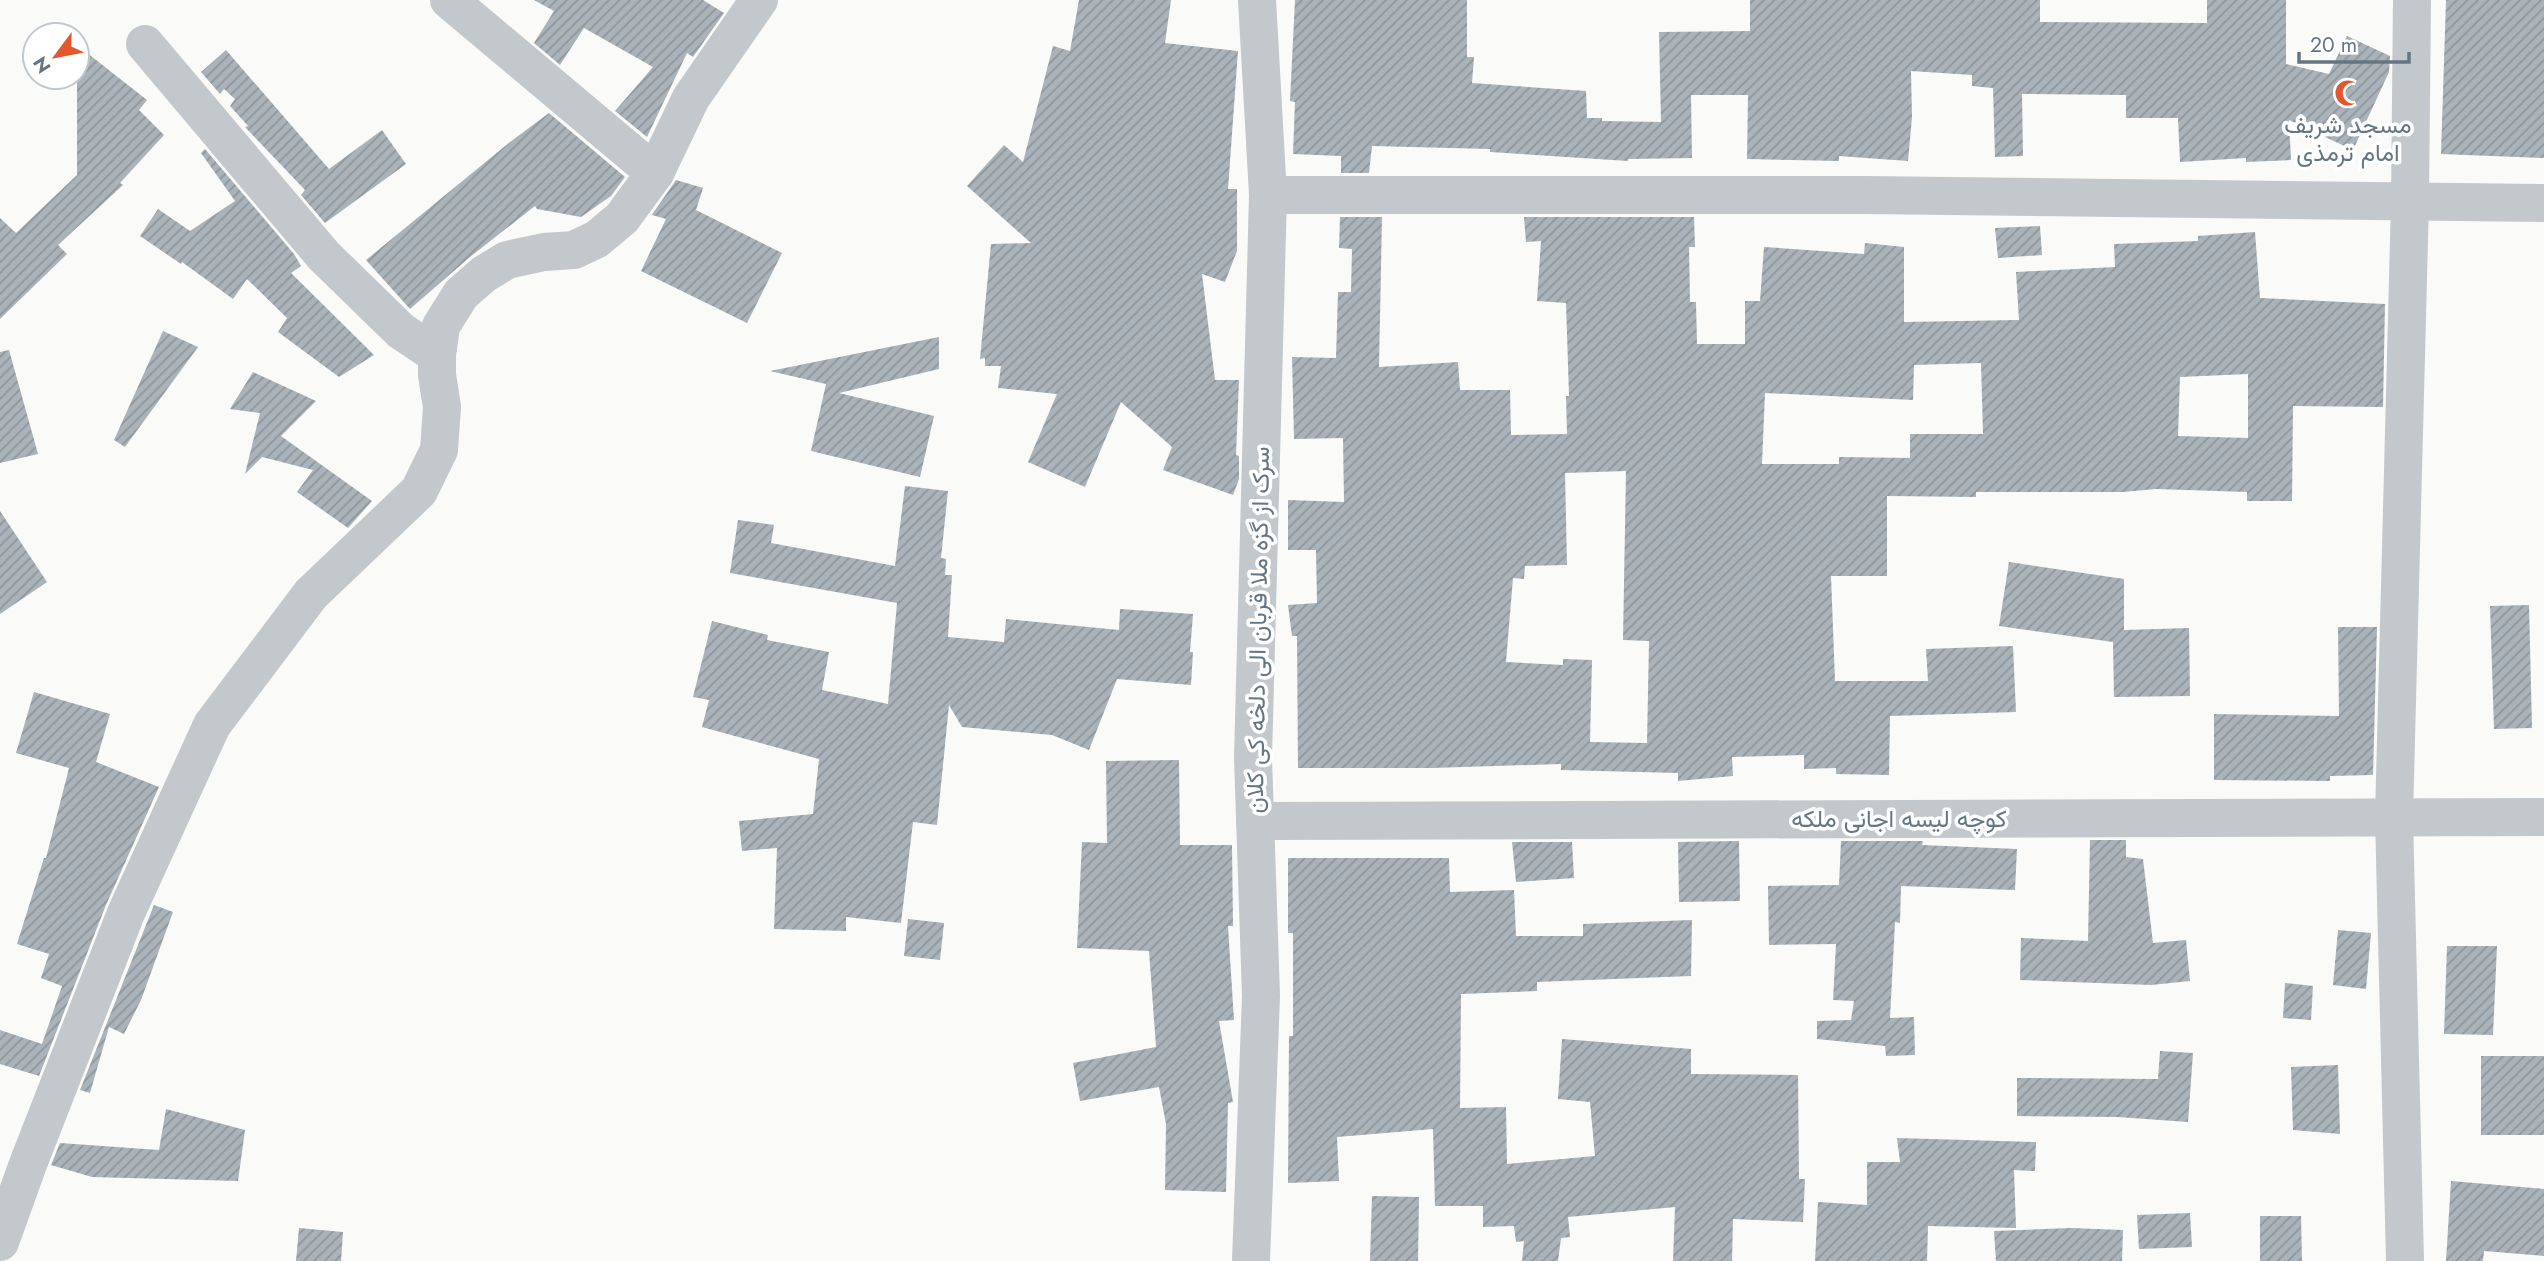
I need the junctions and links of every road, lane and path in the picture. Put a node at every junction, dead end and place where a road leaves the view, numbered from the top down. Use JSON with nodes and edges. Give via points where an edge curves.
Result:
{"nodes":[{"id":1,"x":449,"y":0,"type":"edge"},
{"id":2,"x":760,"y":0,"type":"edge"},
{"id":3,"x":1257,"y":0,"type":"edge"},
{"id":4,"x":2412,"y":0,"type":"edge"},
{"id":5,"x":145,"y":44,"type":"dead end"},
{"id":6,"x":654,"y":173,"type":"junction"},
{"id":7,"x":1268,"y":195,"type":"junction"},
{"id":8,"x":2410,"y":202,"type":"junction"},
{"id":9,"x":2544,"y":203,"type":"edge"},
{"id":10,"x":437,"y":355,"type":"junction"},
{"id":11,"x":2394,"y":817,"type":"junction"},
{"id":12,"x":2544,"y":817,"type":"edge"},
{"id":13,"x":1255,"y":821,"type":"junction"},
{"id":14,"x":0,"y":1242,"type":"edge"},
{"id":15,"x":1251,"y":1261,"type":"edge"},
{"id":16,"x":2405,"y":1261,"type":"edge"}],
"edges":[{"from":1,"to":6,"type":"street"},
{"from":2,"to":6,"type":"street","via":[[691,98]]},
{"from":3,"to":7,"type":"street","name":"سرک از گزه ملا قربان الی دلخه کی کلان"},
{"from":4,"to":8,"type":"street"},
{"from":5,"to":10,"type":"street","via":[[324,256],[401,331]]},
{"from":6,"to":10,"type":"street","via":[[622,218],[597,239],[574,250],[507,260],[484,274],[461,294],[441,326]]},
{"from":7,"to":8,"type":"street","via":[[1864,195]]},
{"from":7,"to":13,"type":"street","name":"سرک از گزه ملا قربان الی دلخه کی کلان","via":[[1252,758]]},
{"from":8,"to":9,"type":"street"},
{"from":8,"to":11,"type":"street"},
{"from":10,"to":14,"type":"street","via":[[442,407],[439,450],[419,491],[311,594],[212,725],[126,913]]},
{"from":11,"to":12,"type":"street","name":"کوچه لیسه اجانی ملکه"},
{"from":11,"to":13,"type":"street","name":"کوچه لیسه اجانی ملکه"},
{"from":11,"to":16,"type":"street"},
{"from":13,"to":15,"type":"street","name":"سرک از گزه ملا قربان الی دلخه کی کلان","via":[[1261,996]]}]}
